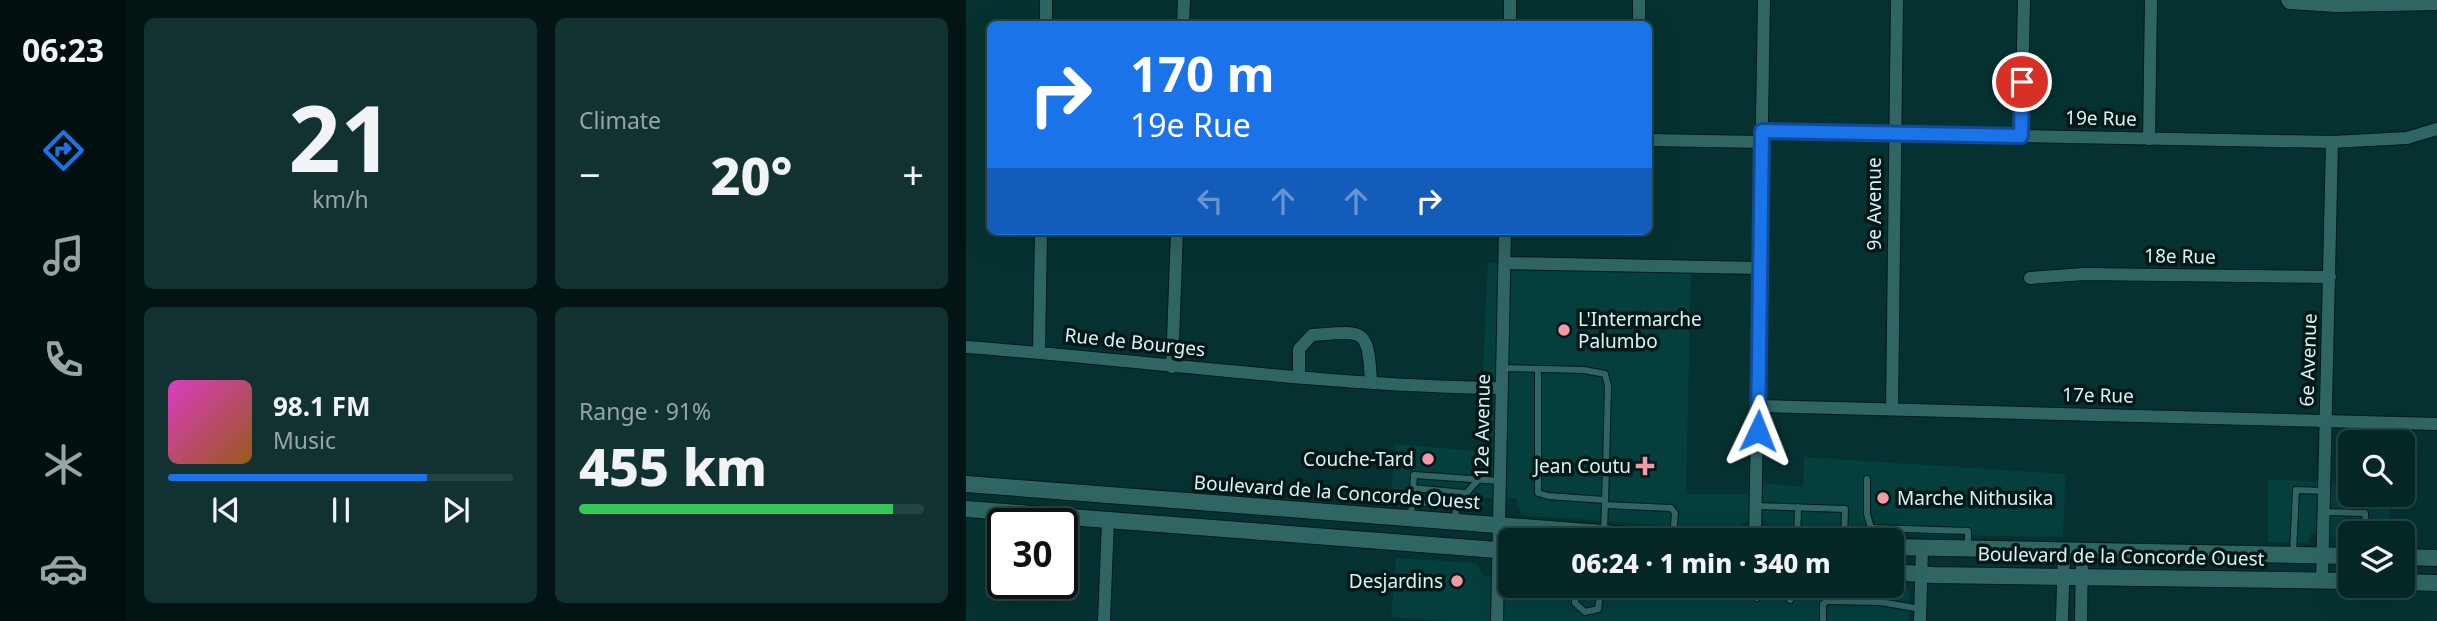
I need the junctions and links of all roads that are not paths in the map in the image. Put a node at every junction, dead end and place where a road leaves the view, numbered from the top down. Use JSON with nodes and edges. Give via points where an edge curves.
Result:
{"nodes":[{"id":1,"x":1046,"y":0,"type":"edge"},
{"id":2,"x":1184,"y":0,"type":"edge"},
{"id":3,"x":1510,"y":0,"type":"edge"},
{"id":4,"x":1639,"y":0,"type":"edge"},
{"id":5,"x":1764,"y":0,"type":"edge"},
{"id":6,"x":1897,"y":0,"type":"edge"},
{"id":7,"x":2024,"y":0,"type":"edge"},
{"id":8,"x":2151,"y":0,"type":"edge"},
{"id":9,"x":2287,"y":0,"type":"edge"},
{"id":10,"x":2337,"y":3,"type":"edge"},
{"id":11,"x":2437,"y":4,"type":"edge"},
{"id":12,"x":1046,"y":21,"type":"edge"},
{"id":13,"x":1183,"y":21,"type":"edge"},
{"id":14,"x":1510,"y":21,"type":"edge"},
{"id":15,"x":1639,"y":21,"type":"edge"},
{"id":16,"x":2437,"y":129,"type":"edge"},
{"id":17,"x":1894,"y":133,"type":"junction"},
{"id":18,"x":2021,"y":136,"type":"junction"},
{"id":19,"x":1762,"y":137,"type":"junction"},
{"id":20,"x":1652,"y":139,"type":"edge"},
{"id":21,"x":2148,"y":139,"type":"junction"},
{"id":22,"x":2332,"y":142,"type":"junction"},
{"id":23,"x":1041,"y":235,"type":"edge"},
{"id":24,"x":1177,"y":235,"type":"edge"},
{"id":25,"x":1505,"y":235,"type":"edge"},
{"id":26,"x":1505,"y":263,"type":"junction"},
{"id":27,"x":1759,"y":268,"type":"junction"},
{"id":28,"x":2330,"y":277,"type":"junction"},
{"id":29,"x":2030,"y":278,"type":"dead end"},
{"id":30,"x":966,"y":347,"type":"edge"},
{"id":31,"x":1039,"y":351,"type":"junction"},
{"id":32,"x":1172,"y":367,"type":"junction"},
{"id":33,"x":1502,"y":368,"type":"junction"},
{"id":34,"x":1538,"y":369,"type":"junction"},
{"id":35,"x":1299,"y":376,"type":"junction"},
{"id":36,"x":1371,"y":382,"type":"junction"},
{"id":37,"x":1502,"y":388,"type":"junction"},
{"id":38,"x":1759,"y":406,"type":"junction"},
{"id":39,"x":1892,"y":409,"type":"junction"},
{"id":40,"x":2325,"y":419,"type":"junction"},
{"id":41,"x":2437,"y":424,"type":"edge"},
{"id":42,"x":1867,"y":479,"type":"dead end"},
{"id":43,"x":1478,"y":480,"type":"junction"},
{"id":44,"x":1500,"y":481,"type":"junction"},
{"id":45,"x":966,"y":484,"type":"edge"},
{"id":46,"x":1413,"y":488,"type":"junction"},
{"id":47,"x":2324,"y":491,"type":"junction"},
{"id":48,"x":1464,"y":493,"type":"junction"},
{"id":49,"x":1605,"y":502,"type":"junction"},
{"id":50,"x":1755,"y":506,"type":"junction"},
{"id":51,"x":1798,"y":507,"type":"junction"},
{"id":52,"x":966,"y":509,"type":"edge"},
{"id":53,"x":1412,"y":510,"type":"junction"},
{"id":54,"x":2324,"y":512,"type":"junction"},
{"id":55,"x":1456,"y":514,"type":"junction"},
{"id":56,"x":1108,"y":520,"type":"junction"},
{"id":57,"x":2365,"y":521,"type":"edge"},
{"id":58,"x":1498,"y":525,"type":"junction"},
{"id":59,"x":1499,"y":528,"type":"edge"},
{"id":60,"x":1533,"y":528,"type":"edge"},
{"id":61,"x":1604,"y":528,"type":"edge"},
{"id":62,"x":1674,"y":528,"type":"edge"},
{"id":63,"x":1755,"y":528,"type":"edge"},
{"id":64,"x":1797,"y":528,"type":"edge"},
{"id":65,"x":1844,"y":528,"type":"edge"},
{"id":66,"x":1871,"y":528,"type":"edge"},
{"id":67,"x":1904,"y":529,"type":"edge"},
{"id":68,"x":1904,"y":547,"type":"edge"},
{"id":69,"x":1923,"y":547,"type":"junction"},
{"id":70,"x":1968,"y":548,"type":"junction"},
{"id":71,"x":1498,"y":550,"type":"edge"},
{"id":72,"x":2064,"y":551,"type":"junction"},
{"id":73,"x":2082,"y":551,"type":"junction"},
{"id":74,"x":2294,"y":554,"type":"junction"},
{"id":75,"x":2323,"y":555,"type":"junction"},
{"id":76,"x":2338,"y":556,"type":"edge"},
{"id":77,"x":2415,"y":557,"type":"edge"},
{"id":78,"x":2437,"y":558,"type":"edge"},
{"id":79,"x":1904,"y":573,"type":"edge"},
{"id":80,"x":1922,"y":574,"type":"junction"},
{"id":81,"x":2063,"y":576,"type":"junction"},
{"id":82,"x":2082,"y":576,"type":"junction"},
{"id":83,"x":2322,"y":580,"type":"junction"},
{"id":84,"x":2338,"y":581,"type":"edge"},
{"id":85,"x":2415,"y":582,"type":"edge"},
{"id":86,"x":2437,"y":583,"type":"edge"},
{"id":87,"x":1499,"y":598,"type":"edge"},
{"id":88,"x":1575,"y":598,"type":"edge"},
{"id":89,"x":1600,"y":598,"type":"edge"},
{"id":90,"x":1880,"y":598,"type":"edge"},
{"id":91,"x":1827,"y":601,"type":"joint"},
{"id":92,"x":1880,"y":602,"type":"junction"},
{"id":93,"x":1920,"y":615,"type":"edge"},
{"id":94,"x":1104,"y":621,"type":"edge"},
{"id":95,"x":1497,"y":621,"type":"edge"},
{"id":96,"x":1823,"y":621,"type":"edge"},
{"id":97,"x":2062,"y":621,"type":"edge"},
{"id":98,"x":2081,"y":621,"type":"edge"}],
"edges":[{"from":1,"to":12,"type":"street"},
{"from":2,"to":13,"type":"street"},
{"from":3,"to":14,"type":"street"},
{"from":4,"to":15,"type":"street"},
{"from":5,"to":19,"type":"street"},
{"from":6,"to":17,"type":"street","name":"9e Avenue"},
{"from":7,"to":18,"type":"street"},
{"from":8,"to":21,"type":"street"},
{"from":9,"to":10,"type":"street"},
{"from":10,"to":11,"type":"street"},
{"from":16,"to":22,"type":"street","name":"19e Rue","via":[[2407,138]]},
{"from":17,"to":18,"type":"street","name":"19e Rue"},
{"from":17,"to":19,"type":"street","name":"19e Rue"},
{"from":17,"to":39,"type":"street","name":"9e Avenue"},
{"from":18,"to":21,"type":"street","name":"19e Rue"},
{"from":19,"to":20,"type":"street","name":"19e Rue"},
{"from":19,"to":27,"type":"street"},
{"from":21,"to":22,"type":"street","name":"19e Rue"},
{"from":22,"to":28,"type":"street","name":"6e Avenue"},
{"from":23,"to":31,"type":"street"},
{"from":24,"to":32,"type":"street"},
{"from":25,"to":26,"type":"street","name":"12e Avenue"},
{"from":26,"to":27,"type":"street"},
{"from":26,"to":33,"type":"street","name":"12e Avenue"},
{"from":27,"to":38,"type":"street"},
{"from":28,"to":29,"type":"street","name":"18e Rue","via":[[2084,274]]},
{"from":28,"to":40,"type":"street","name":"6e Avenue"},
{"from":30,"to":31,"type":"street","name":"Rue de Bourges"},
{"from":31,"to":32,"type":"street","name":"Rue de Bourges"},
{"from":32,"to":35,"type":"street","name":"Rue de Bourges"},
{"from":33,"to":34,"type":"lane"},
{"from":33,"to":37,"type":"street","name":"12e Avenue"},
{"from":34,"to":49,"type":"lane","via":[[1538,493]]},
{"from":34,"to":49,"type":"lane","via":[[1598,371],[1606,376]]},
{"from":35,"to":36,"type":"street","name":"Rue de Bourges"},
{"from":35,"to":36,"type":"street","via":[[1299,349],[1312,335],[1350,332],[1369,343]]},
{"from":36,"to":37,"type":"street","name":"Rue de Bourges"},
{"from":37,"to":44,"type":"street","name":"12e Avenue"},
{"from":38,"to":39,"type":"street","name":"17e Rue"},
{"from":38,"to":50,"type":"street"},
{"from":39,"to":40,"type":"street","name":"17e Rue"},
{"from":40,"to":41,"type":"street","name":"17e Rue"},
{"from":40,"to":47,"type":"street","name":"6e Avenue"},
{"from":42,"to":66,"type":"lane"},
{"from":43,"to":44,"type":"lane"},
{"from":43,"to":46,"type":"lane","via":[[1414,475]]},
{"from":43,"to":48,"type":"lane"},
{"from":44,"to":58,"type":"street","name":"12e Avenue"},
{"from":45,"to":53,"type":"street","name":"Boulevard de la Concorde Ouest"},
{"from":46,"to":48,"type":"lane"},
{"from":46,"to":53,"type":"lane"},
{"from":47,"to":54,"type":"street","name":"6e Avenue"},
{"from":47,"to":74,"type":"lane","via":[[2296,490]]},
{"from":48,"to":55,"type":"lane"},
{"from":49,"to":61,"type":"lane"},
{"from":49,"to":62,"type":"lane","via":[[1671,508]]},
{"from":50,"to":51,"type":"lane"},
{"from":50,"to":63,"type":"street"},
{"from":51,"to":64,"type":"lane"},
{"from":51,"to":65,"type":"lane","via":[[1845,509]]},
{"from":52,"to":56,"type":"street"},
{"from":53,"to":55,"type":"street","name":"Boulevard de la Concorde Ouest"},
{"from":54,"to":57,"type":"lane","via":[[2365,513]]},
{"from":54,"to":75,"type":"street","name":"6e Avenue"},
{"from":55,"to":58,"type":"street","name":"Boulevard de la Concorde Ouest"},
{"from":56,"to":71,"type":"street"},
{"from":56,"to":94,"type":"street"},
{"from":58,"to":59,"type":"street","name":"12e Avenue"},
{"from":58,"to":60,"type":"street","name":"Boulevard de la Concorde Ouest"},
{"from":67,"to":70,"type":"lane","via":[[1968,531]]},
{"from":68,"to":69,"type":"street","name":"Boulevard de la Concorde Ouest"},
{"from":69,"to":70,"type":"street","name":"Boulevard de la Concorde Ouest"},
{"from":69,"to":80,"type":"street"},
{"from":70,"to":72,"type":"street","name":"Boulevard de la Concorde Ouest"},
{"from":72,"to":73,"type":"street","name":"Boulevard de la Concorde Ouest"},
{"from":72,"to":81,"type":"street"},
{"from":73,"to":74,"type":"street","name":"Boulevard de la Concorde Ouest"},
{"from":73,"to":82,"type":"street"},
{"from":74,"to":75,"type":"street","name":"Boulevard de la Concorde Ouest"},
{"from":75,"to":76,"type":"street","name":"Boulevard de la Concorde Ouest"},
{"from":75,"to":83,"type":"street","name":"6e Avenue"},
{"from":77,"to":78,"type":"street"},
{"from":79,"to":80,"type":"street","name":"Boulevard de la Concorde Ouest"},
{"from":80,"to":81,"type":"street","name":"Boulevard de la Concorde Ouest"},
{"from":80,"to":93,"type":"street"},
{"from":81,"to":82,"type":"street","name":"Boulevard de la Concorde Ouest"},
{"from":81,"to":97,"type":"street"},
{"from":82,"to":83,"type":"street","name":"Boulevard de la Concorde Ouest"},
{"from":82,"to":98,"type":"street"},
{"from":83,"to":84,"type":"street","name":"Boulevard de la Concorde Ouest"},
{"from":85,"to":86,"type":"street"},
{"from":87,"to":95,"type":"street","name":"12e Avenue"},
{"from":88,"to":89,"type":"lane","via":[[1586,612],[1600,606]]},
{"from":90,"to":92,"type":"lane"},
{"from":91,"to":92,"type":"lane"},
{"from":91,"to":96,"type":"lane"},
{"from":92,"to":93,"type":"lane"}]}
